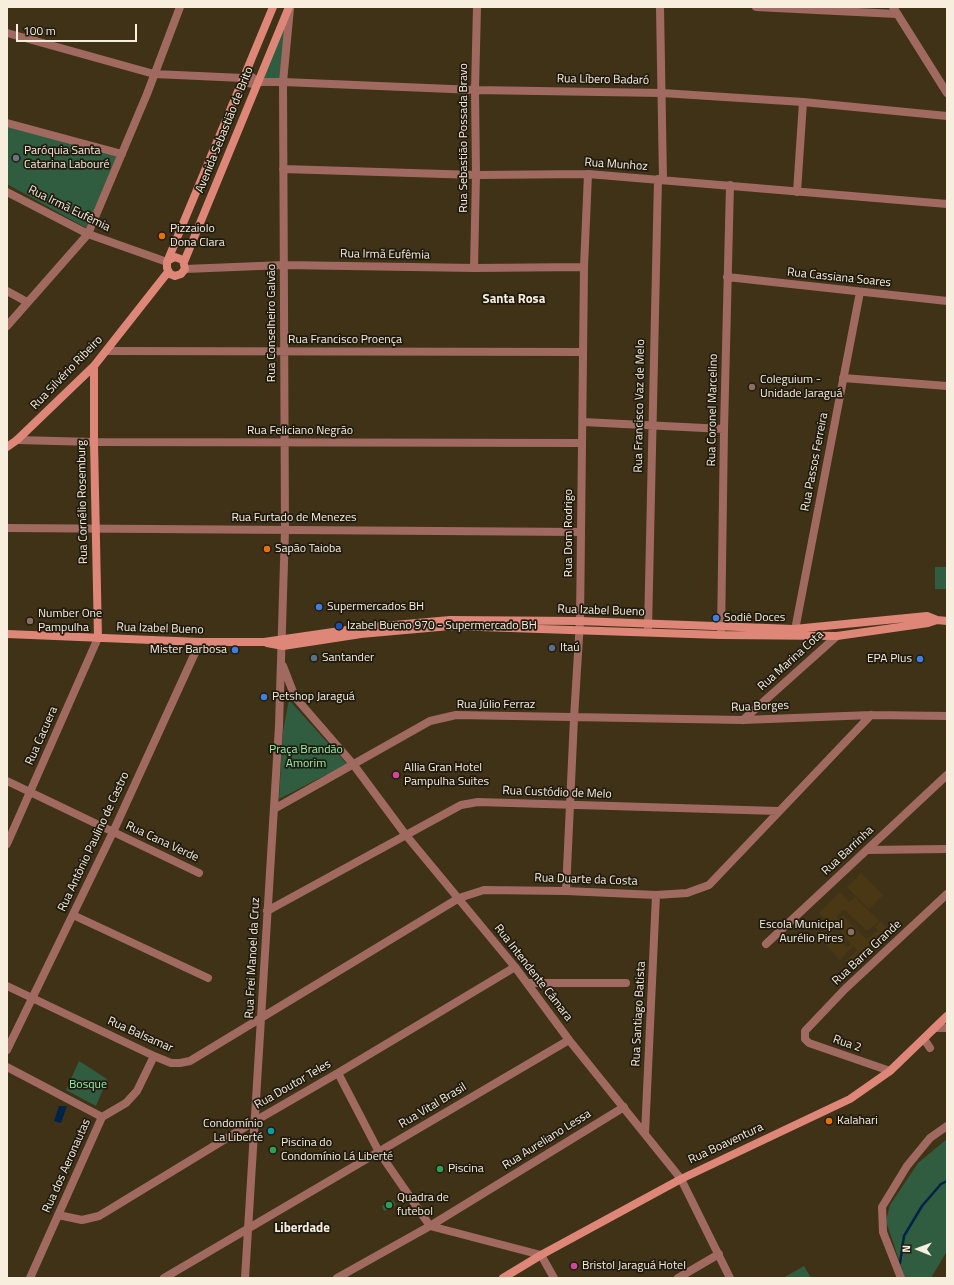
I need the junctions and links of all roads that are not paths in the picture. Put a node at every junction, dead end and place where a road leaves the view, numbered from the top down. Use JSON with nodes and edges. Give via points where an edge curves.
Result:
{"nodes":[{"id":1,"x":180,"y":7,"type":"edge"},
{"id":2,"x":273,"y":7,"type":"edge"},
{"id":3,"x":289,"y":7,"type":"edge"},
{"id":4,"x":478,"y":7,"type":"edge"},
{"id":5,"x":660,"y":7,"type":"edge"},
{"id":6,"x":756,"y":7,"type":"edge"},
{"id":7,"x":895,"y":11,"type":"edge"},
{"id":8,"x":7,"y":33,"type":"edge"},
{"id":9,"x":154,"y":74,"type":"junction"},
{"id":10,"x":243,"y":78,"type":"junction"},
{"id":11,"x":258,"y":82,"type":"junction"},
{"id":12,"x":283,"y":82,"type":"junction"},
{"id":13,"x":475,"y":90,"type":"junction"},
{"id":14,"x":662,"y":93,"type":"junction"},
{"id":15,"x":947,"y":93,"type":"edge"},
{"id":16,"x":803,"y":102,"type":"junction"},
{"id":17,"x":947,"y":116,"type":"edge"},
{"id":18,"x":7,"y":123,"type":"edge"},
{"id":19,"x":122,"y":154,"type":"junction"},
{"id":20,"x":283,"y":169,"type":"junction"},
{"id":21,"x":588,"y":174,"type":"junction"},
{"id":22,"x":476,"y":175,"type":"junction"},
{"id":23,"x":660,"y":180,"type":"junction"},
{"id":24,"x":730,"y":185,"type":"junction"},
{"id":25,"x":7,"y":192,"type":"edge"},
{"id":26,"x":797,"y":192,"type":"junction"},
{"id":27,"x":947,"y":204,"type":"edge"},
{"id":28,"x":88,"y":234,"type":"junction"},
{"id":29,"x":168,"y":261,"type":"junction"},
{"id":30,"x":184,"y":265,"type":"junction"},
{"id":31,"x":284,"y":265,"type":"junction"},
{"id":32,"x":584,"y":267,"type":"junction"},
{"id":33,"x":474,"y":268,"type":"junction"},
{"id":34,"x":168,"y":272,"type":"junction"},
{"id":35,"x":728,"y":278,"type":"junction"},
{"id":36,"x":7,"y":291,"type":"edge"},
{"id":37,"x":860,"y":292,"type":"junction"},
{"id":38,"x":947,"y":301,"type":"edge"},
{"id":39,"x":27,"y":302,"type":"junction"},
{"id":40,"x":7,"y":326,"type":"edge"},
{"id":41,"x":107,"y":351,"type":"junction"},
{"id":42,"x":284,"y":352,"type":"junction"},
{"id":43,"x":583,"y":352,"type":"junction"},
{"id":44,"x":94,"y":366,"type":"junction"},
{"id":45,"x":83,"y":377,"type":"junction"},
{"id":46,"x":843,"y":378,"type":"junction"},
{"id":47,"x":94,"y":379,"type":"junction"},
{"id":48,"x":947,"y":386,"type":"edge"},
{"id":49,"x":582,"y":422,"type":"junction"},
{"id":50,"x":652,"y":426,"type":"junction"},
{"id":51,"x":724,"y":429,"type":"junction"},
{"id":52,"x":17,"y":440,"type":"junction"},
{"id":53,"x":94,"y":442,"type":"junction"},
{"id":54,"x":285,"y":443,"type":"junction"},
{"id":55,"x":582,"y":443,"type":"junction"},
{"id":56,"x":7,"y":447,"type":"edge"},
{"id":57,"x":7,"y":528,"type":"edge"},
{"id":58,"x":96,"y":529,"type":"junction"},
{"id":59,"x":285,"y":530,"type":"junction"},
{"id":60,"x":581,"y":532,"type":"junction"},
{"id":61,"x":882,"y":619,"type":"junction"},
{"id":62,"x":937,"y":620,"type":"junction"},
{"id":63,"x":947,"y":621,"type":"edge"},
{"id":64,"x":580,"y":625,"type":"junction"},
{"id":65,"x":648,"y":628,"type":"junction"},
{"id":66,"x":721,"y":631,"type":"junction"},
{"id":67,"x":794,"y":633,"type":"junction"},
{"id":68,"x":8,"y":635,"type":"edge"},
{"id":69,"x":824,"y":636,"type":"junction"},
{"id":70,"x":837,"y":636,"type":"junction"},
{"id":71,"x":98,"y":638,"type":"junction"},
{"id":72,"x":200,"y":642,"type":"junction"},
{"id":73,"x":281,"y":643,"type":"junction"},
{"id":74,"x":829,"y":644,"type":"junction"},
{"id":75,"x":281,"y":662,"type":"junction"},
{"id":76,"x":295,"y":697,"type":"junction"},
{"id":77,"x":279,"y":703,"type":"junction"},
{"id":78,"x":871,"y":715,"type":"junction"},
{"id":79,"x":947,"y":716,"type":"edge"},
{"id":80,"x":574,"y":718,"type":"junction"},
{"id":81,"x":743,"y":720,"type":"junction"},
{"id":82,"x":354,"y":764,"type":"junction"},
{"id":83,"x":947,"y":775,"type":"edge"},
{"id":84,"x":7,"y":781,"type":"edge"},
{"id":85,"x":30,"y":792,"type":"junction"},
{"id":86,"x":570,"y":806,"type":"junction"},
{"id":87,"x":274,"y":809,"type":"junction"},
{"id":88,"x":778,"y":810,"type":"junction"},
{"id":89,"x":112,"y":832,"type":"junction"},
{"id":90,"x":405,"y":834,"type":"junction"},
{"id":91,"x":7,"y":844,"type":"edge"},
{"id":92,"x":947,"y":849,"type":"edge"},
{"id":93,"x":867,"y":850,"type":"junction"},
{"id":94,"x":199,"y":873,"type":"dead end"},
{"id":95,"x":566,"y":891,"type":"junction"},
{"id":96,"x":947,"y":894,"type":"edge"},
{"id":97,"x":656,"y":896,"type":"junction"},
{"id":98,"x":459,"y":898,"type":"junction"},
{"id":99,"x":267,"y":911,"type":"junction"},
{"id":100,"x":73,"y":915,"type":"junction"},
{"id":101,"x":766,"y":944,"type":"dead end"},
{"id":102,"x":515,"y":967,"type":"junction"},
{"id":103,"x":208,"y":978,"type":"dead end"},
{"id":104,"x":527,"y":983,"type":"junction"},
{"id":105,"x":626,"y":983,"type":"dead end"},
{"id":106,"x":7,"y":986,"type":"edge"},
{"id":107,"x":32,"y":998,"type":"junction"},
{"id":108,"x":947,"y":1016,"type":"edge"},
{"id":109,"x":261,"y":1019,"type":"junction"},
{"id":110,"x":934,"y":1028,"type":"junction"},
{"id":111,"x":947,"y":1028,"type":"edge"},
{"id":112,"x":805,"y":1031,"type":"joint"},
{"id":113,"x":924,"y":1039,"type":"junction"},
{"id":114,"x":569,"y":1040,"type":"junction"},
{"id":115,"x":930,"y":1048,"type":"dead end"},
{"id":116,"x":7,"y":1050,"type":"edge"},
{"id":117,"x":154,"y":1056,"type":"junction"},
{"id":118,"x":7,"y":1067,"type":"edge"},
{"id":119,"x":890,"y":1071,"type":"junction"},
{"id":120,"x":338,"y":1074,"type":"junction"},
{"id":121,"x":624,"y":1107,"type":"junction"},
{"id":122,"x":102,"y":1117,"type":"junction"},
{"id":123,"x":255,"y":1121,"type":"junction"},
{"id":124,"x":947,"y":1126,"type":"edge"},
{"id":125,"x":645,"y":1134,"type":"junction"},
{"id":126,"x":379,"y":1152,"type":"junction"},
{"id":127,"x":681,"y":1179,"type":"junction"},
{"id":128,"x":58,"y":1215,"type":"junction"},
{"id":129,"x":430,"y":1226,"type":"junction"},
{"id":130,"x":248,"y":1228,"type":"junction"},
{"id":131,"x":719,"y":1254,"type":"junction"},
{"id":132,"x":541,"y":1255,"type":"junction"},
{"id":133,"x":30,"y":1278,"type":"edge"},
{"id":134,"x":164,"y":1278,"type":"edge"},
{"id":135,"x":245,"y":1278,"type":"edge"},
{"id":136,"x":337,"y":1278,"type":"edge"},
{"id":137,"x":503,"y":1278,"type":"edge"},
{"id":138,"x":554,"y":1278,"type":"edge"},
{"id":139,"x":678,"y":1278,"type":"edge"},
{"id":140,"x":730,"y":1278,"type":"edge"},
{"id":141,"x":901,"y":1278,"type":"edge"}],
"edges":[{"from":1,"to":9,"type":"street"},
{"from":2,"to":10,"type":"street","name":"Avenida Sebastião de Brito"},
{"from":3,"to":11,"type":"street","name":"Avenida Sebastião de Brito"},
{"from":3,"to":12,"type":"street","name":"Rua Conselheiro Galvão"},
{"from":4,"to":13,"type":"street","name":"Rua Sebastião Possada Bravo"},
{"from":5,"to":14,"type":"street","name":"Rua Francisco Vaz de Melo"},
{"from":6,"to":7,"type":"street"},
{"from":7,"to":15,"type":"street"},
{"from":8,"to":9,"type":"street"},
{"from":9,"to":10,"type":"street"},
{"from":9,"to":19,"type":"street"},
{"from":10,"to":11,"type":"street","name":"Rua Líbero Badaró","via":[[248,84]]},
{"from":10,"to":29,"type":"street","name":"Avenida Sebastião de Brito"},
{"from":11,"to":12,"type":"street","name":"Rua Líbero Badaró"},
{"from":11,"to":30,"type":"street","name":"Avenida Sebastião de Brito"},
{"from":12,"to":13,"type":"street","name":"Rua Líbero Badaró"},
{"from":12,"to":20,"type":"street","name":"Rua Conselheiro Galvão"},
{"from":13,"to":14,"type":"street","name":"Rua Líbero Badaró"},
{"from":13,"to":22,"type":"street","name":"Rua Sebastião Possada Bravo"},
{"from":14,"to":16,"type":"street","name":"Rua Líbero Badaró"},
{"from":14,"to":23,"type":"street","name":"Rua Francisco Vaz de Melo"},
{"from":16,"to":17,"type":"street","name":"Rua Líbero Badaró"},
{"from":16,"to":26,"type":"street"},
{"from":18,"to":19,"type":"street"},
{"from":19,"to":28,"type":"street"},
{"from":20,"to":22,"type":"street","name":"Rua Munhoz"},
{"from":20,"to":31,"type":"street","name":"Rua Conselheiro Galvão"},
{"from":21,"to":22,"type":"street","name":"Rua Munhoz"},
{"from":21,"to":23,"type":"street","name":"Rua Munhoz"},
{"from":21,"to":32,"type":"street","name":"Rua Dom Rodrigo"},
{"from":22,"to":33,"type":"street","name":"Rua Sebastião Possada Bravo"},
{"from":23,"to":24,"type":"street","name":"Rua Munhoz"},
{"from":23,"to":50,"type":"street","name":"Rua Francisco Vaz de Melo"},
{"from":24,"to":26,"type":"street","name":"Rua Munhoz"},
{"from":24,"to":35,"type":"street","name":"Rua Coronel Marcelino"},
{"from":25,"to":28,"type":"street","name":"Rua Irmã Eufêmia"},
{"from":26,"to":27,"type":"street","name":"Rua Munhoz"},
{"from":28,"to":29,"type":"street","name":"Rua Irmã Eufêmia"},
{"from":28,"to":39,"type":"street"},
{"from":29,"to":30,"type":"street","via":[[178,257]]},
{"from":29,"to":34,"type":"street"},
{"from":30,"to":31,"type":"street","name":"Rua Irmã Eufêmia"},
{"from":30,"to":34,"type":"street","via":[[178,275]]},
{"from":31,"to":33,"type":"street","name":"Rua Irmã Eufêmia"},
{"from":31,"to":42,"type":"street","name":"Rua Conselheiro Galvão"},
{"from":32,"to":33,"type":"street","name":"Rua Irmã Eufêmia"},
{"from":32,"to":43,"type":"street","name":"Rua Dom Rodrigo"},
{"from":34,"to":41,"type":"street","name":"Rua Silvério Ribeiro"},
{"from":35,"to":37,"type":"street","name":"Rua Cassiana Soares"},
{"from":35,"to":51,"type":"street","name":"Rua Coronel Marcelino"},
{"from":36,"to":39,"type":"street"},
{"from":37,"to":38,"type":"street","name":"Rua Cassiana Soares"},
{"from":37,"to":46,"type":"street","name":"Rua Passos Ferreira"},
{"from":39,"to":40,"type":"street"},
{"from":41,"to":42,"type":"street","name":"Rua Francisco Proença"},
{"from":41,"to":44,"type":"street","name":"Rua Silvério Ribeiro"},
{"from":42,"to":43,"type":"street","name":"Rua Francisco Proença"},
{"from":42,"to":54,"type":"street","name":"Rua Conselheiro Galvão"},
{"from":43,"to":49,"type":"street","name":"Rua Dom Rodrigo"},
{"from":44,"to":45,"type":"street","name":"Rua Silvério Ribeiro"},
{"from":44,"to":47,"type":"street","name":"Rua Cornélio Rosemburg"},
{"from":45,"to":47,"type":"street"},
{"from":45,"to":52,"type":"street","name":"Rua Silvério Ribeiro"},
{"from":46,"to":48,"type":"street"},
{"from":46,"to":67,"type":"street","name":"Rua Passos Ferreira"},
{"from":47,"to":53,"type":"street","name":"Rua Cornélio Rosemburg"},
{"from":49,"to":50,"type":"street"},
{"from":49,"to":55,"type":"street","name":"Rua Dom Rodrigo"},
{"from":50,"to":51,"type":"street"},
{"from":50,"to":65,"type":"street","name":"Rua Francisco Vaz de Melo"},
{"from":51,"to":66,"type":"street","name":"Rua Coronel Marcelino"},
{"from":52,"to":53,"type":"street","name":"Rua Feliciano Negrão"},
{"from":52,"to":56,"type":"street","name":"Rua Silvério Ribeiro"},
{"from":53,"to":54,"type":"street","name":"Rua Feliciano Negrão"},
{"from":53,"to":58,"type":"street","name":"Rua Cornélio Rosemburg"},
{"from":54,"to":55,"type":"street","name":"Rua Feliciano Negrão"},
{"from":54,"to":59,"type":"street","name":"Rua Conselheiro Galvão"},
{"from":55,"to":60,"type":"street","name":"Rua Dom Rodrigo"},
{"from":57,"to":58,"type":"street","name":"Rua Furtado de Menezes"},
{"from":58,"to":59,"type":"street","name":"Rua Furtado de Menezes"},
{"from":58,"to":71,"type":"street","name":"Rua Cornélio Rosemburg"},
{"from":59,"to":60,"type":"street","name":"Rua Furtado de Menezes"},
{"from":59,"to":73,"type":"street","name":"Rua Conselheiro Galvão"},
{"from":60,"to":64,"type":"street","name":"Rua Dom Rodrigo"},
{"from":61,"to":62,"type":"street","name":"Rua Izabel Bueno","via":[[927,616]]},
{"from":61,"to":67,"type":"street","name":"Rua Izabel Bueno"},
{"from":61,"to":70,"type":"street","via":[[876,623],[846,629]]},
{"from":62,"to":63,"type":"street","name":"Rua Izabel Bueno"},
{"from":62,"to":70,"type":"street","name":"Rua Izabel Bueno"},
{"from":64,"to":65,"type":"street","name":"Rua Izabel Bueno"},
{"from":64,"to":73,"type":"street","name":"Rua Izabel Bueno","via":[[450,620],[360,628]]},
{"from":64,"to":80,"type":"street","name":"Rua Dom Rodrigo"},
{"from":65,"to":66,"type":"street","name":"Rua Izabel Bueno"},
{"from":66,"to":67,"type":"street","name":"Rua Izabel Bueno"},
{"from":67,"to":69,"type":"street","name":"Rua Izabel Bueno"},
{"from":68,"to":71,"type":"street","name":"Rua Izabel Bueno"},
{"from":69,"to":70,"type":"street","name":"Rua Izabel Bueno"},
{"from":69,"to":74,"type":"street"},
{"from":70,"to":74,"type":"street","name":"Rua Marina Cota"},
{"from":71,"to":72,"type":"street","name":"Rua Izabel Bueno"},
{"from":71,"to":85,"type":"street","name":"Rua Cacuera"},
{"from":72,"to":73,"type":"street","name":"Rua Izabel Bueno"},
{"from":72,"to":89,"type":"street","name":"Rua Antônio Paulino de Castro"},
{"from":73,"to":75,"type":"street","name":"Rua Frei Manoel da Cruz"},
{"from":74,"to":81,"type":"street","name":"Rua Marina Cota"},
{"from":75,"to":76,"type":"street","name":"Rua Intendente Câmara"},
{"from":75,"to":77,"type":"street","name":"Rua Frei Manoel da Cruz"},
{"from":76,"to":77,"type":"street","via":[[282,698]]},
{"from":76,"to":82,"type":"street","name":"Rua Intendente Câmara"},
{"from":77,"to":87,"type":"street","name":"Rua Frei Manoel da Cruz"},
{"from":78,"to":79,"type":"street","name":"Rua Borges"},
{"from":78,"to":81,"type":"street","name":"Rua Borges"},
{"from":78,"to":88,"type":"street","name":"Rua Duarte da Costa"},
{"from":80,"to":81,"type":"street","name":"Rua Borges"},
{"from":80,"to":82,"type":"street","name":"Rua Júlio Ferraz","via":[[456,715],[430,722]]},
{"from":80,"to":86,"type":"street","name":"Rua Dom Rodrigo"},
{"from":82,"to":87,"type":"street","name":"Rua Júlio Ferraz"},
{"from":82,"to":90,"type":"street","name":"Rua Intendente Câmara"},
{"from":83,"to":93,"type":"street","name":"Rua Barrinha"},
{"from":84,"to":85,"type":"street","name":"Rua Cana Verde"},
{"from":85,"to":89,"type":"street","name":"Rua Cana Verde"},
{"from":85,"to":91,"type":"street","name":"Rua Cacuera"},
{"from":86,"to":88,"type":"street","name":"Rua Custódio de Melo"},
{"from":86,"to":90,"type":"street","name":"Rua Custódio de Melo","via":[[478,802],[461,805]]},
{"from":86,"to":95,"type":"street","name":"Rua Dom Rodrigo"},
{"from":87,"to":99,"type":"street","name":"Rua Frei Manoel da Cruz"},
{"from":88,"to":97,"type":"street","name":"Rua Duarte da Costa","via":[[709,885],[687,893]]},
{"from":89,"to":94,"type":"street","name":"Rua Cana Verde"},
{"from":89,"to":100,"type":"street","name":"Rua Antônio Paulino de Castro"},
{"from":90,"to":98,"type":"street","name":"Rua Intendente Câmara"},
{"from":90,"to":99,"type":"street","name":"Rua Custódio de Melo"},
{"from":92,"to":93,"type":"street"},
{"from":93,"to":101,"type":"street","name":"Rua Barrinha"},
{"from":95,"to":97,"type":"street","name":"Rua Duarte da Costa"},
{"from":95,"to":98,"type":"street","name":"Rua Duarte da Costa","via":[[484,890]]},
{"from":96,"to":112,"type":"street","name":"Rua Barra Grande","via":[[845,989]]},
{"from":97,"to":125,"type":"street","name":"Rua Santiago Batista"},
{"from":98,"to":102,"type":"street","name":"Rua Intendente Câmara"},
{"from":98,"to":109,"type":"street","name":"Rua Duarte da Costa"},
{"from":99,"to":109,"type":"street","name":"Rua Frei Manoel da Cruz"},
{"from":100,"to":103,"type":"street"},
{"from":100,"to":107,"type":"street","name":"Rua Antônio Paulino de Castro"},
{"from":102,"to":104,"type":"street","name":"Rua Intendente Câmara"},
{"from":102,"to":120,"type":"street","name":"Rua Doutor Teles"},
{"from":104,"to":105,"type":"street"},
{"from":104,"to":114,"type":"street","name":"Rua Intendente Câmara"},
{"from":106,"to":107,"type":"street","name":"Rua Balsamar"},
{"from":107,"to":116,"type":"street","name":"Rua Antônio Paulino de Castro"},
{"from":107,"to":117,"type":"street","name":"Rua Balsamar"},
{"from":108,"to":110,"type":"street","name":"Rua Boaventura"},
{"from":109,"to":117,"type":"street","name":"Rua Balsamar","via":[[190,1061],[171,1063]]},
{"from":109,"to":123,"type":"street","name":"Rua Frei Manoel da Cruz"},
{"from":110,"to":111,"type":"street"},
{"from":110,"to":113,"type":"street","name":"Rua Boaventura"},
{"from":112,"to":119,"type":"street","name":"Rua 2","via":[[805,1039],[809,1044]]},
{"from":113,"to":115,"type":"street"},
{"from":113,"to":119,"type":"street","name":"Rua Boaventura"},
{"from":114,"to":121,"type":"street","name":"Rua Intendente Câmara"},
{"from":114,"to":126,"type":"street","name":"Rua Vital Brasil"},
{"from":117,"to":122,"type":"street","name":"Rua dos Aeronautas","via":[[137,1090],[126,1103]]},
{"from":118,"to":122,"type":"street"},
{"from":119,"to":127,"type":"street","name":"Rua Boaventura","via":[[850,1099]]},
{"from":120,"to":123,"type":"street","name":"Rua Doutor Teles"},
{"from":120,"to":126,"type":"street"},
{"from":121,"to":125,"type":"street","name":"Rua Intendente Câmara"},
{"from":121,"to":129,"type":"street","name":"Rua Aureliano Lessa"},
{"from":122,"to":128,"type":"street","name":"Rua dos Aeronautas"},
{"from":123,"to":128,"type":"street","name":"Rua Doutor Teles","via":[[99,1216],[82,1220]]},
{"from":123,"to":130,"type":"street","name":"Rua Frei Manoel da Cruz"},
{"from":124,"to":141,"type":"street","via":[[930,1138],[907,1166],[882,1207],[883,1232]]},
{"from":125,"to":127,"type":"street","name":"Rua Intendente Câmara"},
{"from":126,"to":129,"type":"street"},
{"from":126,"to":130,"type":"street","name":"Rua Vital Brasil"},
{"from":127,"to":131,"type":"street","name":"Rua Intendente Câmara"},
{"from":127,"to":132,"type":"street","name":"Rua Boaventura"},
{"from":128,"to":133,"type":"street","name":"Rua dos Aeronautas"},
{"from":129,"to":132,"type":"street"},
{"from":129,"to":136,"type":"street","name":"Rua Aureliano Lessa"},
{"from":130,"to":134,"type":"street","name":"Rua Vital Brasil"},
{"from":130,"to":135,"type":"street","name":"Rua Frei Manoel da Cruz"},
{"from":131,"to":139,"type":"street"},
{"from":131,"to":140,"type":"street","name":"Rua Intendente Câmara"},
{"from":132,"to":137,"type":"street","name":"Rua Boaventura"},
{"from":132,"to":138,"type":"street"}]}
